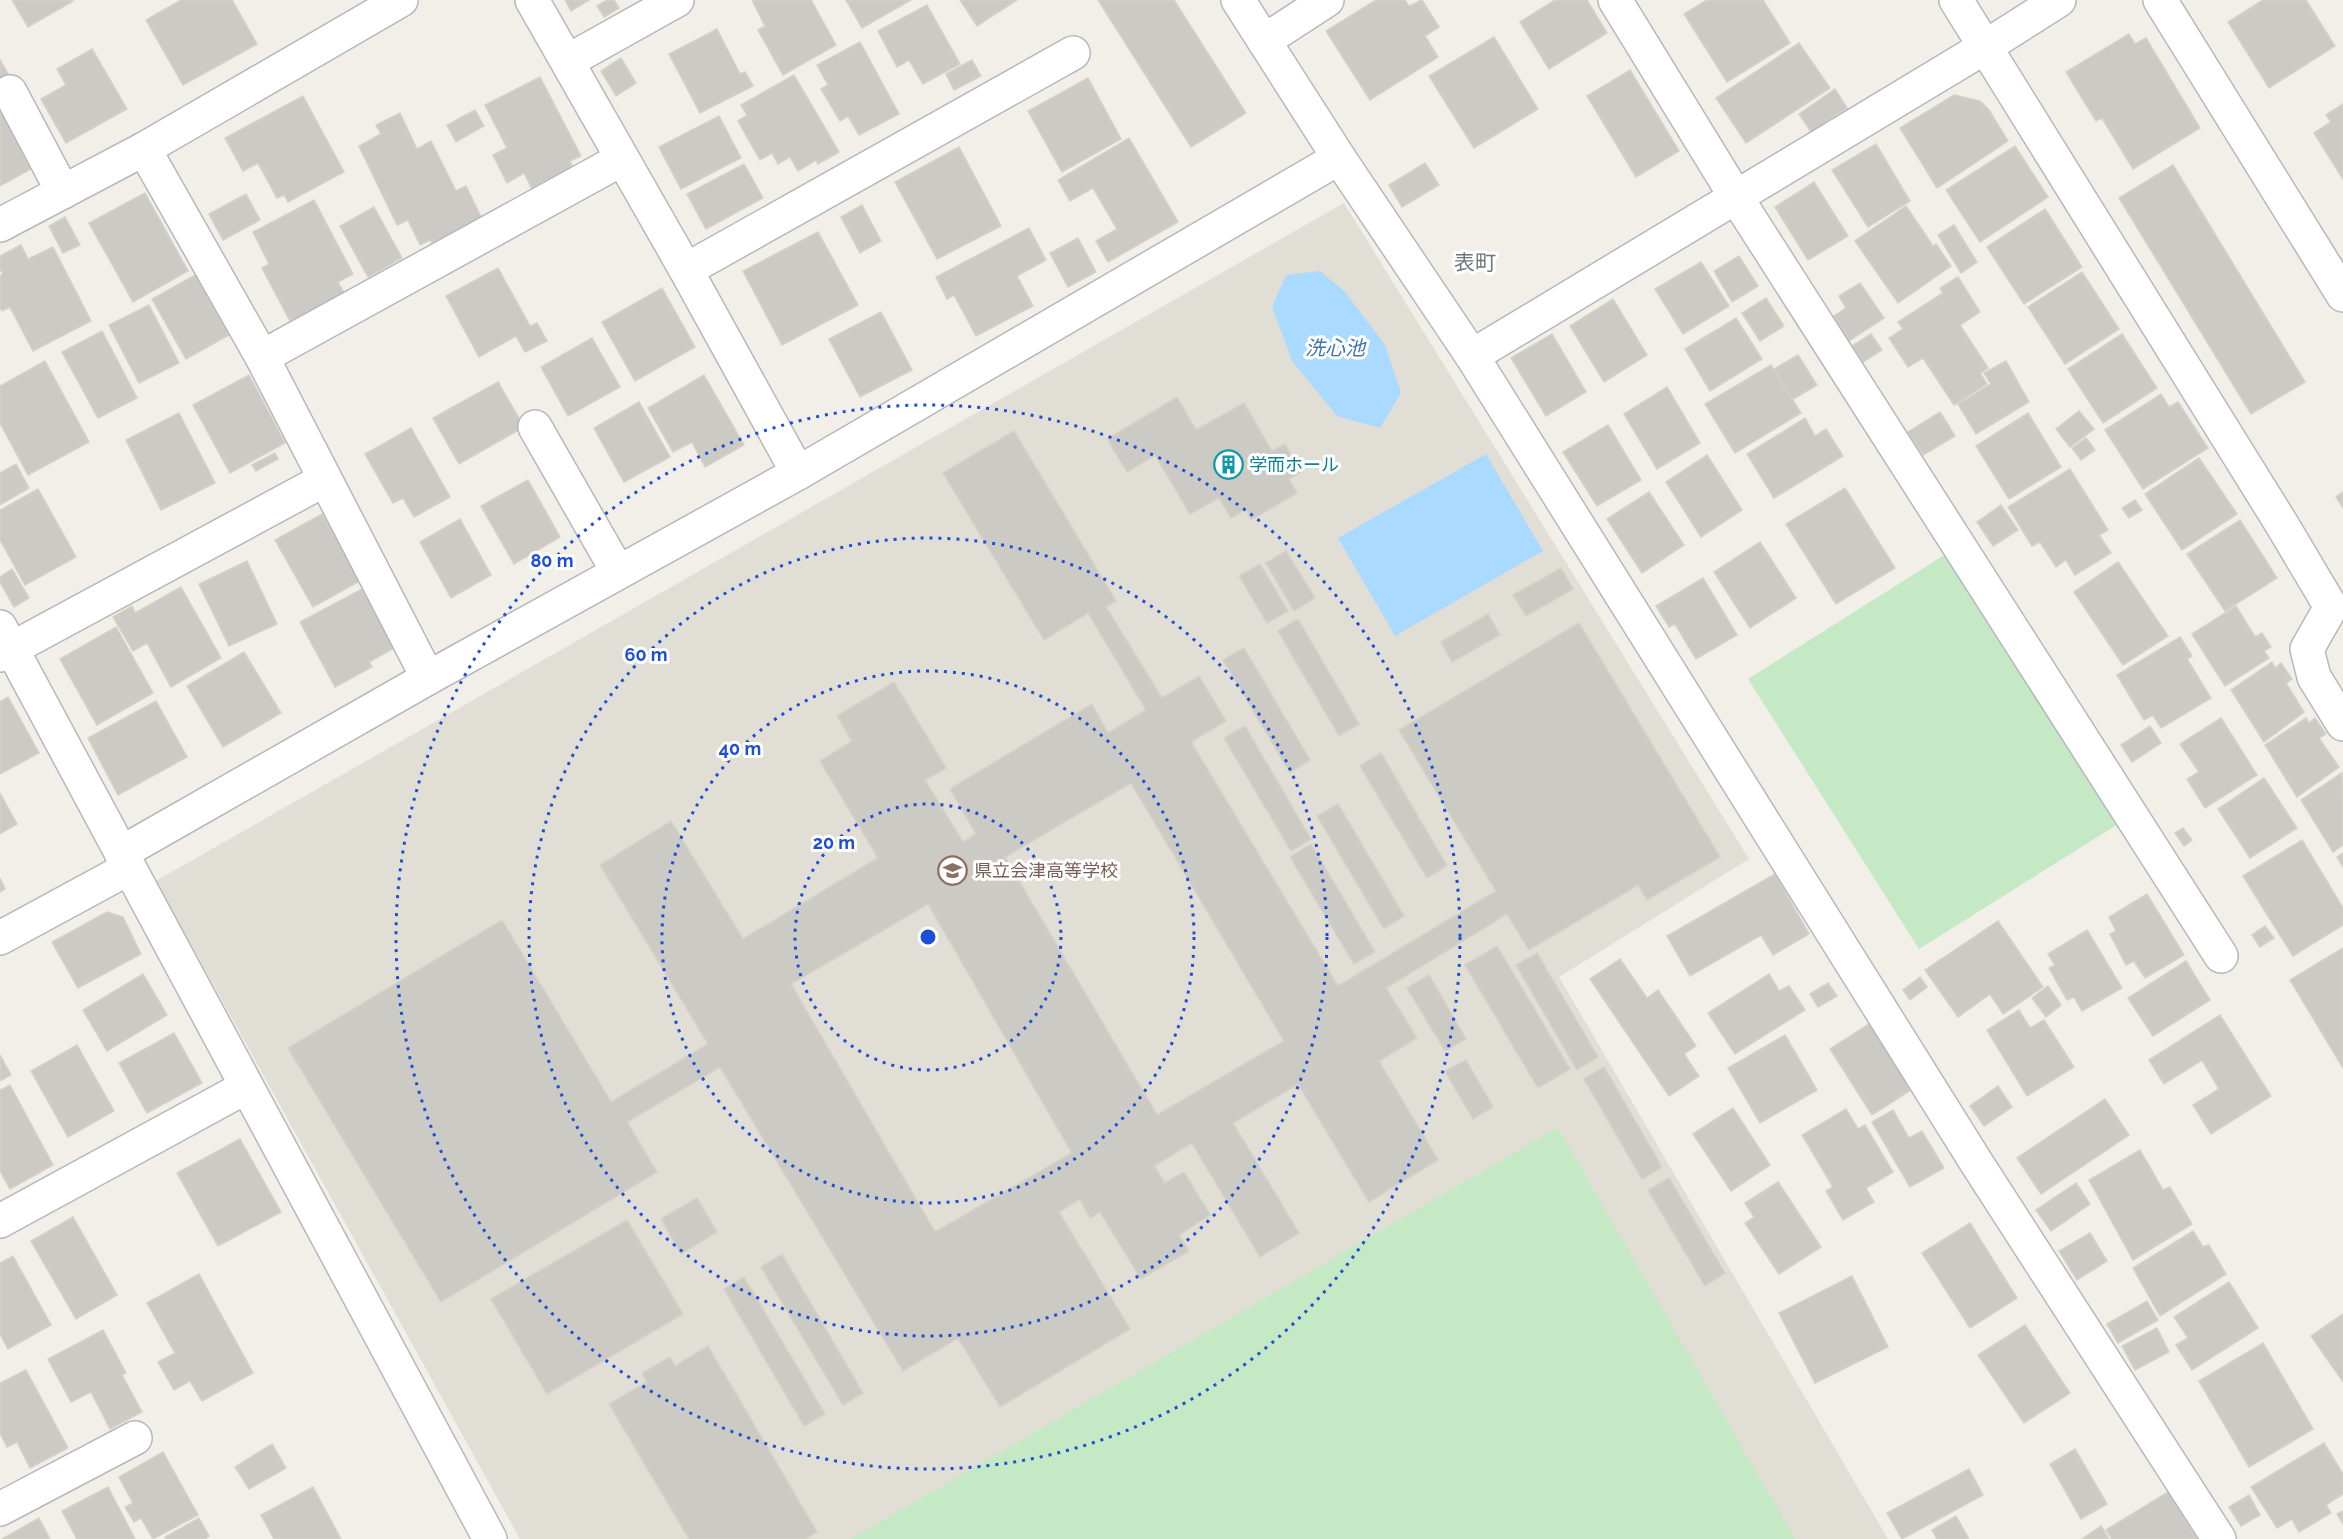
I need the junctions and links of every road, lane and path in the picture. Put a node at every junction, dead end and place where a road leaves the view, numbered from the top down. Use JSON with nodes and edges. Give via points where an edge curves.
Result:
{"nodes":[{"id":1,"x":401,"y":0,"type":"edge"},
{"id":2,"x":532,"y":0,"type":"edge"},
{"id":3,"x":677,"y":0,"type":"edge"},
{"id":4,"x":1238,"y":0,"type":"edge"},
{"id":5,"x":1327,"y":0,"type":"edge"},
{"id":6,"x":1615,"y":0,"type":"edge"},
{"id":7,"x":1956,"y":0,"type":"edge"},
{"id":8,"x":2059,"y":0,"type":"edge"},
{"id":9,"x":2160,"y":0,"type":"edge"},
{"id":10,"x":1264,"y":41,"type":"junction"},
{"id":11,"x":1985,"y":47,"type":"junction"},
{"id":12,"x":1073,"y":53,"type":"dead end"},
{"id":13,"x":568,"y":61,"type":"junction"},
{"id":14,"x":10,"y":92,"type":"dead end"},
{"id":15,"x":144,"y":149,"type":"junction"},
{"id":16,"x":1338,"y":158,"type":"junction"},
{"id":17,"x":622,"y":159,"type":"junction"},
{"id":18,"x":63,"y":192,"type":"junction"},
{"id":19,"x":1736,"y":197,"type":"junction"},
{"id":20,"x":0,"y":225,"type":"edge"},
{"id":21,"x":686,"y":270,"type":"junction"},
{"id":22,"x":2343,"y":295,"type":"edge"},
{"id":23,"x":1472,"y":356,"type":"junction"},
{"id":24,"x":262,"y":357,"type":"junction"},
{"id":25,"x":535,"y":427,"type":"dead end"},
{"id":26,"x":798,"y":473,"type":"junction"},
{"id":27,"x":324,"y":480,"type":"junction"},
{"id":28,"x":618,"y":572,"type":"junction"},
{"id":29,"x":4,"y":644,"type":"edge"},
{"id":30,"x":428,"y":678,"type":"junction"},
{"id":31,"x":2343,"y":724,"type":"edge"},
{"id":32,"x":125,"y":860,"type":"junction"},
{"id":33,"x":0,"y":938,"type":"edge"},
{"id":34,"x":2221,"y":956,"type":"dead end"},
{"id":35,"x":246,"y":1087,"type":"junction"},
{"id":36,"x":0,"y":1221,"type":"edge"},
{"id":37,"x":135,"y":1438,"type":"dead end"},
{"id":38,"x":0,"y":1509,"type":"edge"},
{"id":39,"x":490,"y":1539,"type":"edge"},
{"id":40,"x":2219,"y":1539,"type":"edge"}],
"edges":[{"from":1,"to":15,"type":"street"},
{"from":2,"to":13,"type":"street"},
{"from":3,"to":13,"type":"street"},
{"from":4,"to":10,"type":"street"},
{"from":5,"to":10,"type":"street"},
{"from":6,"to":19,"type":"street"},
{"from":7,"to":11,"type":"street"},
{"from":8,"to":11,"type":"street"},
{"from":9,"to":22,"type":"street"},
{"from":10,"to":16,"type":"street"},
{"from":11,"to":19,"type":"street"},
{"from":11,"to":31,"type":"street","via":[[2331,607],[2307,649],[2314,677]]},
{"from":12,"to":21,"type":"street"},
{"from":13,"to":17,"type":"street"},
{"from":14,"to":18,"type":"street"},
{"from":15,"to":18,"type":"street"},
{"from":15,"to":24,"type":"street"},
{"from":16,"to":23,"type":"street"},
{"from":16,"to":26,"type":"street"},
{"from":17,"to":21,"type":"street"},
{"from":17,"to":24,"type":"street"},
{"from":18,"to":20,"type":"street"},
{"from":19,"to":23,"type":"street"},
{"from":19,"to":34,"type":"street"},
{"from":21,"to":26,"type":"street"},
{"from":23,"to":40,"type":"street","via":[[1976,1162]]},
{"from":24,"to":27,"type":"street"},
{"from":25,"to":28,"type":"street"},
{"from":26,"to":28,"type":"street"},
{"from":27,"to":29,"type":"street"},
{"from":27,"to":30,"type":"street"},
{"from":28,"to":30,"type":"street"},
{"from":29,"to":32,"type":"street"},
{"from":30,"to":32,"type":"street"},
{"from":32,"to":33,"type":"street"},
{"from":32,"to":35,"type":"street"},
{"from":35,"to":36,"type":"street"},
{"from":35,"to":39,"type":"street"},
{"from":37,"to":38,"type":"street"}]}
